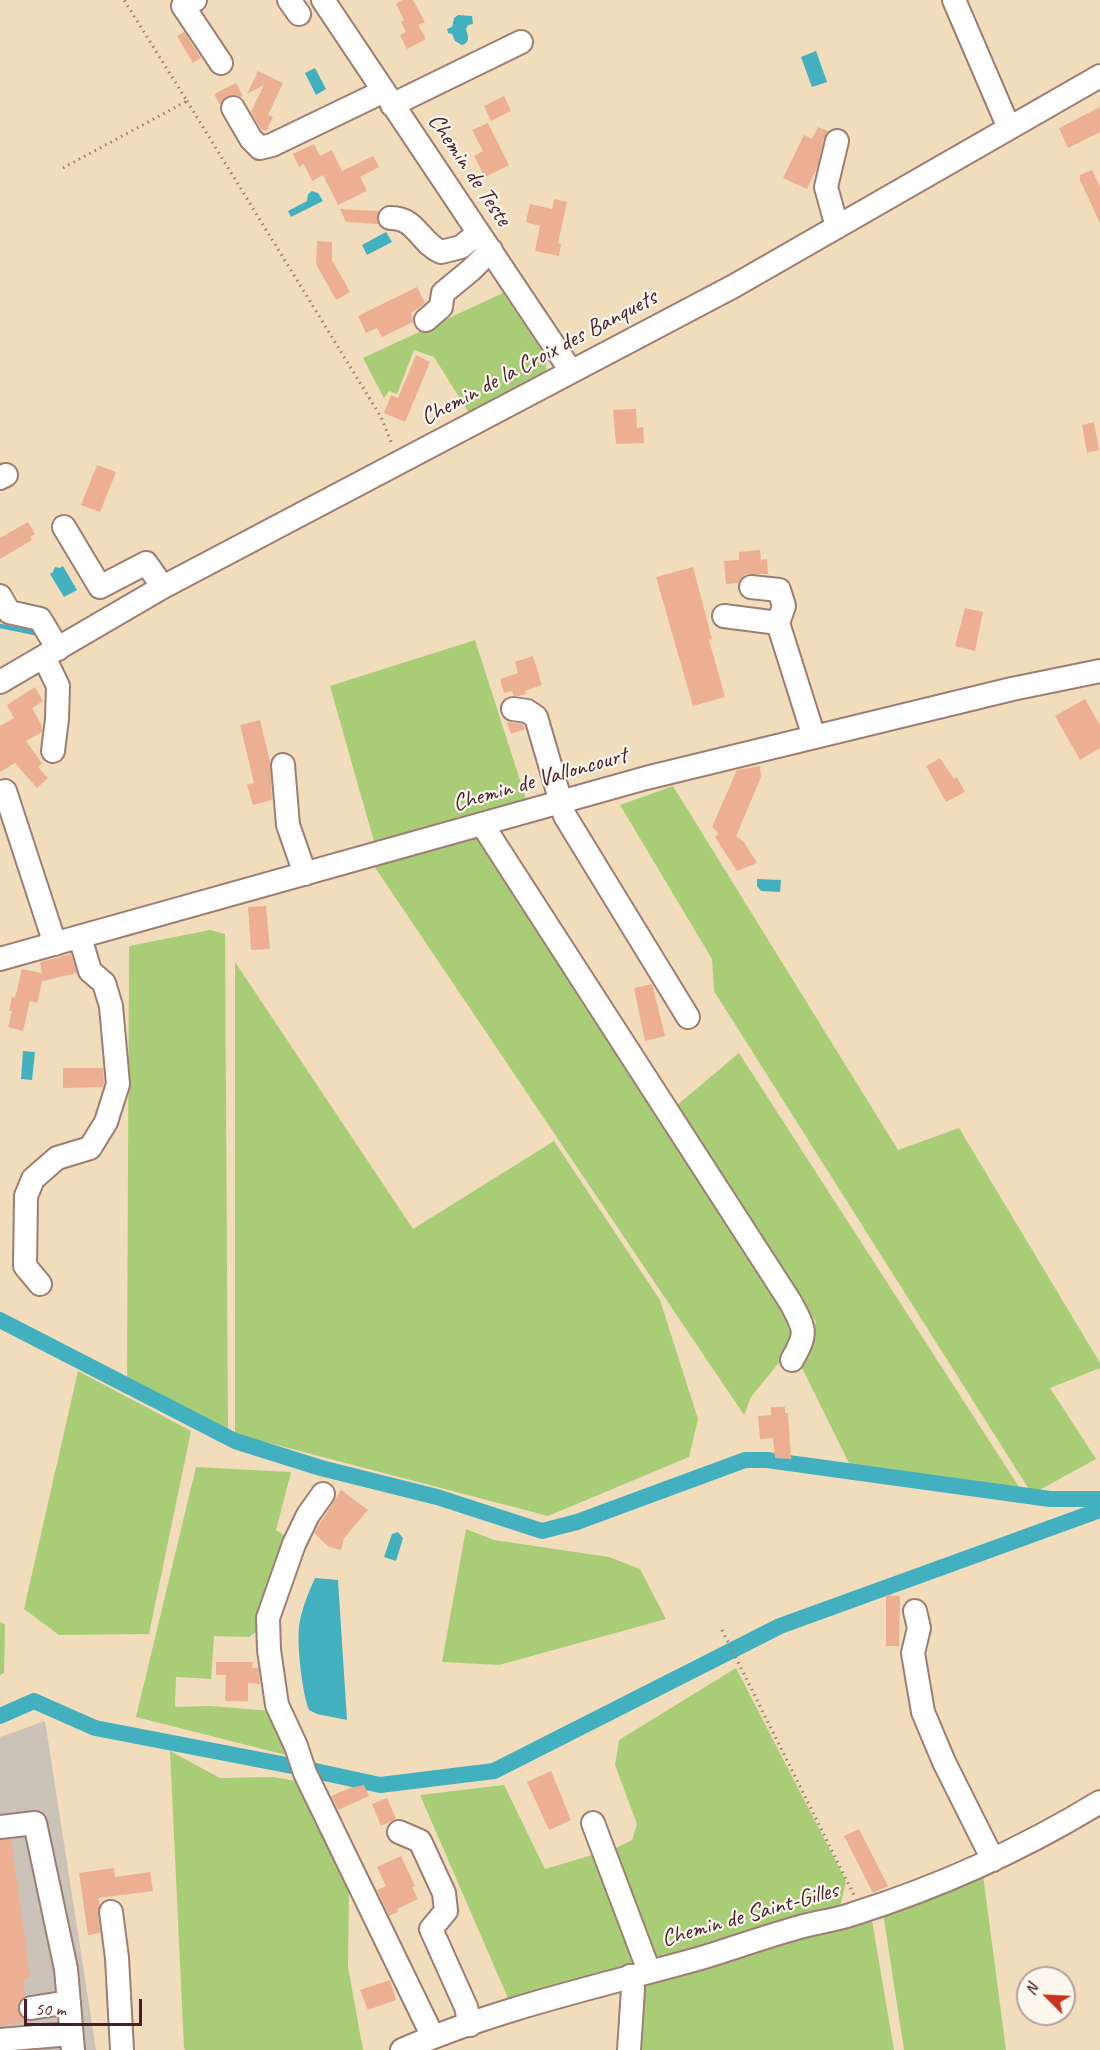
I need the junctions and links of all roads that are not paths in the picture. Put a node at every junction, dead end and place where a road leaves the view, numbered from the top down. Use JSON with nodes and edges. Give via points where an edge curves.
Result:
{"nodes":[{"id":1,"x":195,"y":0,"type":"edge"},
{"id":2,"x":323,"y":0,"type":"edge"},
{"id":3,"x":954,"y":0,"type":"edge"},
{"id":4,"x":521,"y":42,"type":"dead end"},
{"id":5,"x":221,"y":63,"type":"dead end"},
{"id":6,"x":1100,"y":76,"type":"edge"},
{"id":7,"x":388,"y":98,"type":"junction"},
{"id":8,"x":233,"y":108,"type":"dead end"},
{"id":9,"x":1010,"y":128,"type":"junction"},
{"id":10,"x":837,"y":141,"type":"dead end"},
{"id":11,"x":390,"y":218,"type":"dead end"},
{"id":12,"x":837,"y":227,"type":"junction"},
{"id":13,"x":484,"y":242,"type":"junction"},
{"id":14,"x":426,"y":320,"type":"dead end"},
{"id":15,"x":572,"y":371,"type":"junction"},
{"id":16,"x":64,"y":527,"type":"dead end"},
{"id":17,"x":751,"y":587,"type":"dead end"},
{"id":18,"x":163,"y":588,"type":"junction"},
{"id":19,"x":0,"y":596,"type":"edge"},
{"id":20,"x":724,"y":616,"type":"dead end"},
{"id":21,"x":778,"y":623,"type":"junction"},
{"id":22,"x":51,"y":653,"type":"junction"},
{"id":23,"x":1099,"y":676,"type":"edge"},
{"id":24,"x":0,"y":682,"type":"edge"},
{"id":25,"x":513,"y":709,"type":"dead end"},
{"id":26,"x":814,"y":737,"type":"junction"},
{"id":27,"x":53,"y":751,"type":"dead end"},
{"id":28,"x":283,"y":765,"type":"dead end"},
{"id":29,"x":5,"y":791,"type":"dead end"},
{"id":30,"x":561,"y":802,"type":"junction"},
{"id":31,"x":482,"y":824,"type":"junction"},
{"id":32,"x":305,"y":874,"type":"junction"},
{"id":33,"x":80,"y":937,"type":"junction"},
{"id":34,"x":55,"y":944,"type":"junction"},
{"id":35,"x":0,"y":958,"type":"edge"},
{"id":36,"x":687,"y":1017,"type":"dead end"},
{"id":37,"x":40,"y":1284,"type":"dead end"},
{"id":38,"x":792,"y":1360,"type":"dead end"},
{"id":39,"x":323,"y":1494,"type":"dead end"},
{"id":40,"x":915,"y":1611,"type":"dead end"},
{"id":41,"x":1100,"y":1802,"type":"edge"},
{"id":42,"x":593,"y":1823,"type":"dead end"},
{"id":43,"x":0,"y":1827,"type":"edge"},
{"id":44,"x":399,"y":1832,"type":"dead end"},
{"id":45,"x":993,"y":1860,"type":"junction"},
{"id":46,"x":111,"y":1912,"type":"dead end"},
{"id":47,"x":639,"y":1973,"type":"junction"},
{"id":48,"x":69,"y":2002,"type":"junction"},
{"id":49,"x":31,"y":2008,"type":"dead end"},
{"id":50,"x":470,"y":2025,"type":"junction"},
{"id":51,"x":433,"y":2037,"type":"junction"},
{"id":52,"x":0,"y":2040,"type":"edge"},
{"id":53,"x":72,"y":2042,"type":"edge"},
{"id":54,"x":122,"y":2050,"type":"edge"},
{"id":55,"x":402,"y":2050,"type":"edge"},
{"id":56,"x":628,"y":2050,"type":"edge"}],
"edges":[{"from":1,"to":5,"type":"street","via":[[183,6]]},
{"from":2,"to":7,"type":"street","name":"Chemin de Teste"},
{"from":3,"to":9,"type":"street"},
{"from":4,"to":7,"type":"street"},
{"from":6,"to":9,"type":"street","name":"Chemin de la Croix des Banquets"},
{"from":7,"to":8,"type":"street","via":[[260,148]]},
{"from":7,"to":13,"type":"street","name":"Chemin de Teste"},
{"from":9,"to":12,"type":"street","name":"Chemin de la Croix des Banquets"},
{"from":10,"to":12,"type":"street","via":[[826,187]]},
{"from":11,"to":13,"type":"street","via":[[401,217],[441,252]]},
{"from":12,"to":15,"type":"street","name":"Chemin de la Croix des Banquets"},
{"from":13,"to":14,"type":"street","via":[[471,270],[443,293],[441,307]]},
{"from":13,"to":15,"type":"street","name":"Chemin de Teste"},
{"from":15,"to":18,"type":"street","name":"Chemin de la Croix des Banquets"},
{"from":16,"to":18,"type":"street","via":[[100,587],[146,563]]},
{"from":17,"to":21,"type":"street","via":[[779,590],[784,606]]},
{"from":18,"to":22,"type":"street","name":"Chemin de la Croix des Banquets"},
{"from":19,"to":22,"type":"street","via":[[9,612],[40,619]]},
{"from":20,"to":21,"type":"street"},
{"from":21,"to":26,"type":"street"},
{"from":22,"to":24,"type":"street","name":"Chemin de la Croix des Banquets"},
{"from":22,"to":27,"type":"street","via":[[58,686]]},
{"from":23,"to":26,"type":"street","name":"Chemin de Valloncourt","via":[[1012,689]]},
{"from":25,"to":30,"type":"street","via":[[536,717]]},
{"from":26,"to":30,"type":"street","name":"Chemin de Valloncourt"},
{"from":28,"to":32,"type":"street","via":[[288,825]]},
{"from":29,"to":34,"type":"street"},
{"from":30,"to":31,"type":"street","name":"Chemin de Valloncourt"},
{"from":30,"to":36,"type":"street","via":[[565,816]]},
{"from":31,"to":32,"type":"street","name":"Chemin de Valloncourt"},
{"from":31,"to":38,"type":"street","via":[[791,1303],[803,1326],[802,1342]]},
{"from":32,"to":33,"type":"street","name":"Chemin de Valloncourt"},
{"from":33,"to":34,"type":"street","name":"Chemin de Valloncourt"},
{"from":33,"to":37,"type":"street","via":[[90,971],[105,982],[118,1084],[106,1122],[90,1148],[57,1158],[33,1179],[26,1196],[25,1266]]},
{"from":34,"to":35,"type":"street","name":"Chemin de Valloncourt"},
{"from":39,"to":51,"type":"street","via":[[294,1544],[268,1618],[277,1705],[305,1773]]},
{"from":40,"to":45,"type":"street","via":[[919,1628],[913,1653],[923,1712]]},
{"from":41,"to":45,"type":"street","name":"Chemin de Saint-Gilles"},
{"from":42,"to":47,"type":"street"},
{"from":43,"to":48,"type":"street","via":[[35,1823],[66,1969]]},
{"from":44,"to":50,"type":"street","via":[[420,1841],[444,1893],[446,1911],[431,1929],[466,2007]]},
{"from":45,"to":47,"type":"street","name":"Chemin de Saint-Gilles","via":[[852,1915]]},
{"from":46,"to":54,"type":"street"},
{"from":47,"to":50,"type":"street","name":"Chemin de Saint-Gilles"},
{"from":47,"to":56,"type":"street","via":[[633,1989]]},
{"from":48,"to":49,"type":"street"},
{"from":48,"to":53,"type":"street"},
{"from":50,"to":51,"type":"street","name":"Chemin de Saint-Gilles"},
{"from":51,"to":55,"type":"street","name":"Chemin de Saint-Gilles"},
{"from":52,"to":53,"type":"street"}]}
